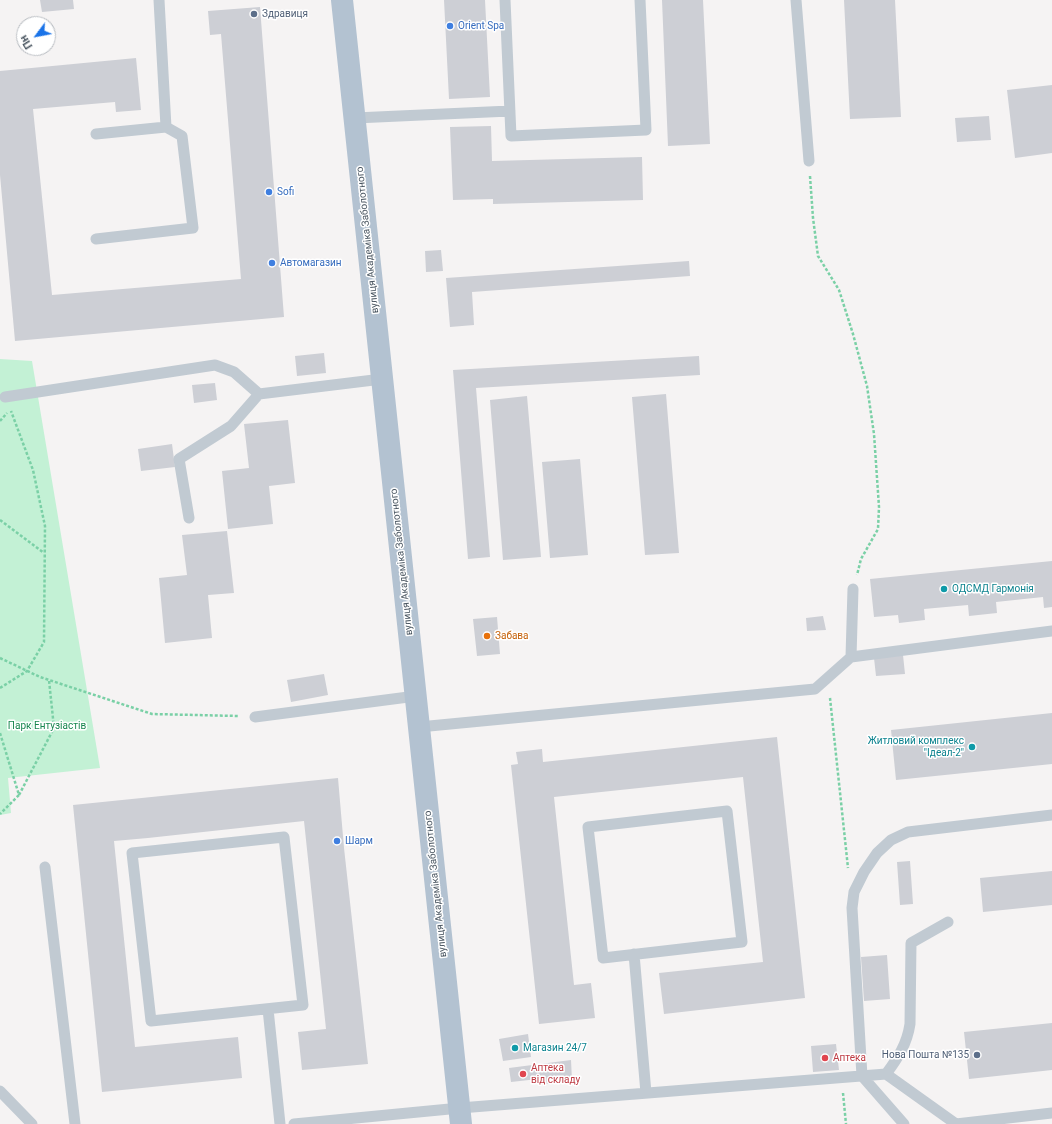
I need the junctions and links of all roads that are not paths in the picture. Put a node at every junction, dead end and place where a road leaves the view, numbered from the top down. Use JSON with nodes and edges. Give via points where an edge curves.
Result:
{"nodes":[{"id":1,"x":159,"y":0,"type":"edge"},
{"id":2,"x":342,"y":0,"type":"edge"},
{"id":3,"x":505,"y":0,"type":"edge"},
{"id":4,"x":640,"y":0,"type":"edge"},
{"id":5,"x":796,"y":0,"type":"edge"},
{"id":6,"x":510,"y":111,"type":"junction"},
{"id":7,"x":355,"y":118,"type":"junction"},
{"id":8,"x":166,"y":127,"type":"junction"},
{"id":9,"x":96,"y":134,"type":"dead end"},
{"id":10,"x":809,"y":162,"type":"road end"},
{"id":11,"x":96,"y":239,"type":"dead end"},
{"id":12,"x":382,"y":379,"type":"junction"},
{"id":13,"x":259,"y":394,"type":"junction"},
{"id":14,"x":5,"y":397,"type":"dead end"},
{"id":15,"x":189,"y":518,"type":"dead end"},
{"id":16,"x":853,"y":589,"type":"road end"},
{"id":17,"x":1052,"y":631,"type":"edge"},
{"id":18,"x":851,"y":657,"type":"junction"},
{"id":19,"x":416,"y":696,"type":"junction"},
{"id":20,"x":255,"y":717,"type":"road end"},
{"id":21,"x":419,"y":727,"type":"junction"},
{"id":22,"x":1052,"y":815,"type":"edge"},
{"id":23,"x":45,"y":867,"type":"dead end"},
{"id":24,"x":948,"y":922,"type":"dead end"},
{"id":25,"x":634,"y":954,"type":"junction"},
{"id":26,"x":268,"y":1009,"type":"junction"},
{"id":27,"x":886,"y":1074,"type":"junction"},
{"id":28,"x":862,"y":1076,"type":"junction"},
{"id":29,"x":0,"y":1091,"type":"edge"},
{"id":30,"x":646,"y":1093,"type":"junction"},
{"id":31,"x":1052,"y":1112,"type":"edge"},
{"id":32,"x":461,"y":1116,"type":"edge"},
{"id":33,"x":32,"y":1124,"type":"edge"},
{"id":34,"x":75,"y":1124,"type":"edge"},
{"id":35,"x":280,"y":1124,"type":"edge"},
{"id":36,"x":294,"y":1124,"type":"edge"},
{"id":37,"x":904,"y":1124,"type":"edge"}],
"edges":[{"from":1,"to":8,"type":"lane"},
{"from":2,"to":7,"type":"main road","name":"вулиця Академіка Заболотного"},
{"from":3,"to":6,"type":"lane"},
{"from":4,"to":6,"type":"lane","via":[[646,130],[511,136]]},
{"from":5,"to":10,"type":"lane"},
{"from":6,"to":7,"type":"lane"},
{"from":7,"to":12,"type":"main road","name":"вулиця Академіка Заболотного"},
{"from":8,"to":9,"type":"lane"},
{"from":8,"to":11,"type":"lane","via":[[182,136],[193,228]]},
{"from":12,"to":13,"type":"lane"},
{"from":12,"to":19,"type":"main road","name":"вулиця Академіка Заболотного"},
{"from":13,"to":14,"type":"lane","via":[[234,372],[215,365]]},
{"from":13,"to":15,"type":"lane","via":[[231,426],[180,459]]},
{"from":16,"to":18,"type":"lane"},
{"from":17,"to":18,"type":"lane"},
{"from":18,"to":21,"type":"lane","via":[[815,689]]},
{"from":19,"to":20,"type":"lane"},
{"from":19,"to":21,"type":"main road","name":"вулиця Академіка Заболотного"},
{"from":21,"to":32,"type":"main road","name":"вулиця Академіка Заболотного"},
{"from":22,"to":28,"type":"lane","via":[[908,832],[891,840],[877,853],[854,892],[852,908]]},
{"from":23,"to":34,"type":"lane"},
{"from":24,"to":27,"type":"lane","via":[[911,943],[908,1036],[897,1060]]},
{"from":25,"to":25,"type":"lane","via":[[742,942],[727,811],[588,827],[604,958]]},
{"from":25,"to":30,"type":"lane"},
{"from":26,"to":26,"type":"lane","via":[[151,1022],[132,853],[284,837],[303,1005]]},
{"from":26,"to":35,"type":"lane"},
{"from":27,"to":28,"type":"lane"},
{"from":27,"to":31,"type":"lane","via":[[956,1124]]},
{"from":28,"to":30,"type":"lane"},
{"from":28,"to":37,"type":"lane"},
{"from":29,"to":33,"type":"lane"},
{"from":30,"to":32,"type":"lane"},
{"from":32,"to":36,"type":"lane"}]}
